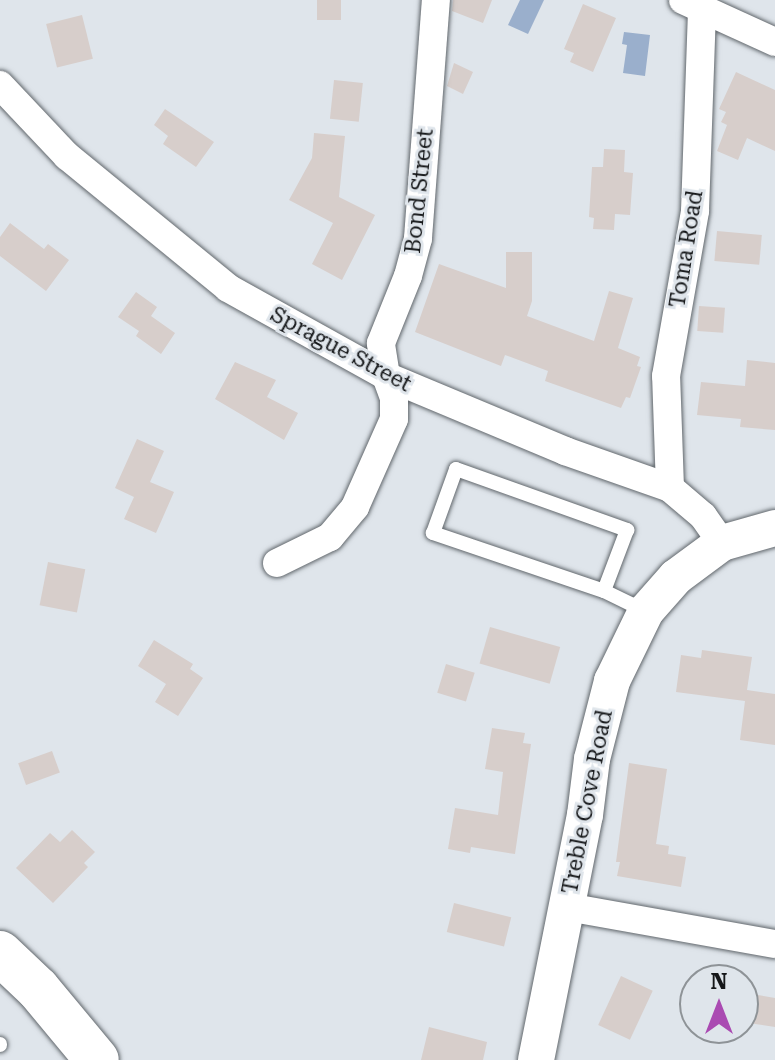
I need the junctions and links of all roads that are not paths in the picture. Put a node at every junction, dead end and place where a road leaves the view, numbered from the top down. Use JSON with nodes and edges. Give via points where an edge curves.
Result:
{"nodes":[{"id":1,"x":436,"y":0,"type":"edge"},
{"id":2,"x":692,"y":5,"type":"edge"},
{"id":3,"x":775,"y":42,"type":"edge"},
{"id":4,"x":0,"y":85,"type":"edge"},
{"id":5,"x":386,"y":376,"type":"junction"},
{"id":6,"x":670,"y":488,"type":"junction"},
{"id":7,"x":775,"y":528,"type":"edge"},
{"id":8,"x":722,"y":543,"type":"junction"},
{"id":9,"x":277,"y":563,"type":"dead end"},
{"id":10,"x":604,"y":591,"type":"junction"},
{"id":11,"x":646,"y":611,"type":"junction"},
{"id":12,"x":567,"y":907,"type":"junction"},
{"id":13,"x":775,"y":944,"type":"edge"},
{"id":14,"x":0,"y":953,"type":"edge"},
{"id":15,"x":97,"y":1060,"type":"edge"},
{"id":16,"x":536,"y":1060,"type":"edge"}],
"edges":[{"from":1,"to":5,"type":"street","name":"Bond Street","via":[[418,238],[381,343]]},
{"from":2,"to":3,"type":"street"},
{"from":2,"to":6,"type":"street","name":"Toma Road","via":[[700,145],[695,211],[666,376]]},
{"from":4,"to":5,"type":"street","name":"Sprague Street","via":[[67,156],[228,288]]},
{"from":5,"to":6,"type":"street","name":"Sprague Street","via":[[565,451]]},
{"from":5,"to":9,"type":"street","name":"Bond Street","via":[[394,419],[355,507],[330,537]]},
{"from":6,"to":8,"type":"street","name":"Sprague Street","via":[[703,516]]},
{"from":7,"to":8,"type":"street","name":"Treble Cove Road"},
{"from":8,"to":11,"type":"street","name":"Treble Cove Road","via":[[676,577]]},
{"from":10,"to":10,"type":"lane","via":[[627,530],[456,469],[433,533]]},
{"from":10,"to":11,"type":"lane"},
{"from":11,"to":12,"type":"street","name":"Treble Cove Road","via":[[612,681],[592,759]]},
{"from":12,"to":13,"type":"street"},
{"from":12,"to":16,"type":"street","name":"Treble Cove Road"},
{"from":14,"to":15,"type":"main road"}]}
